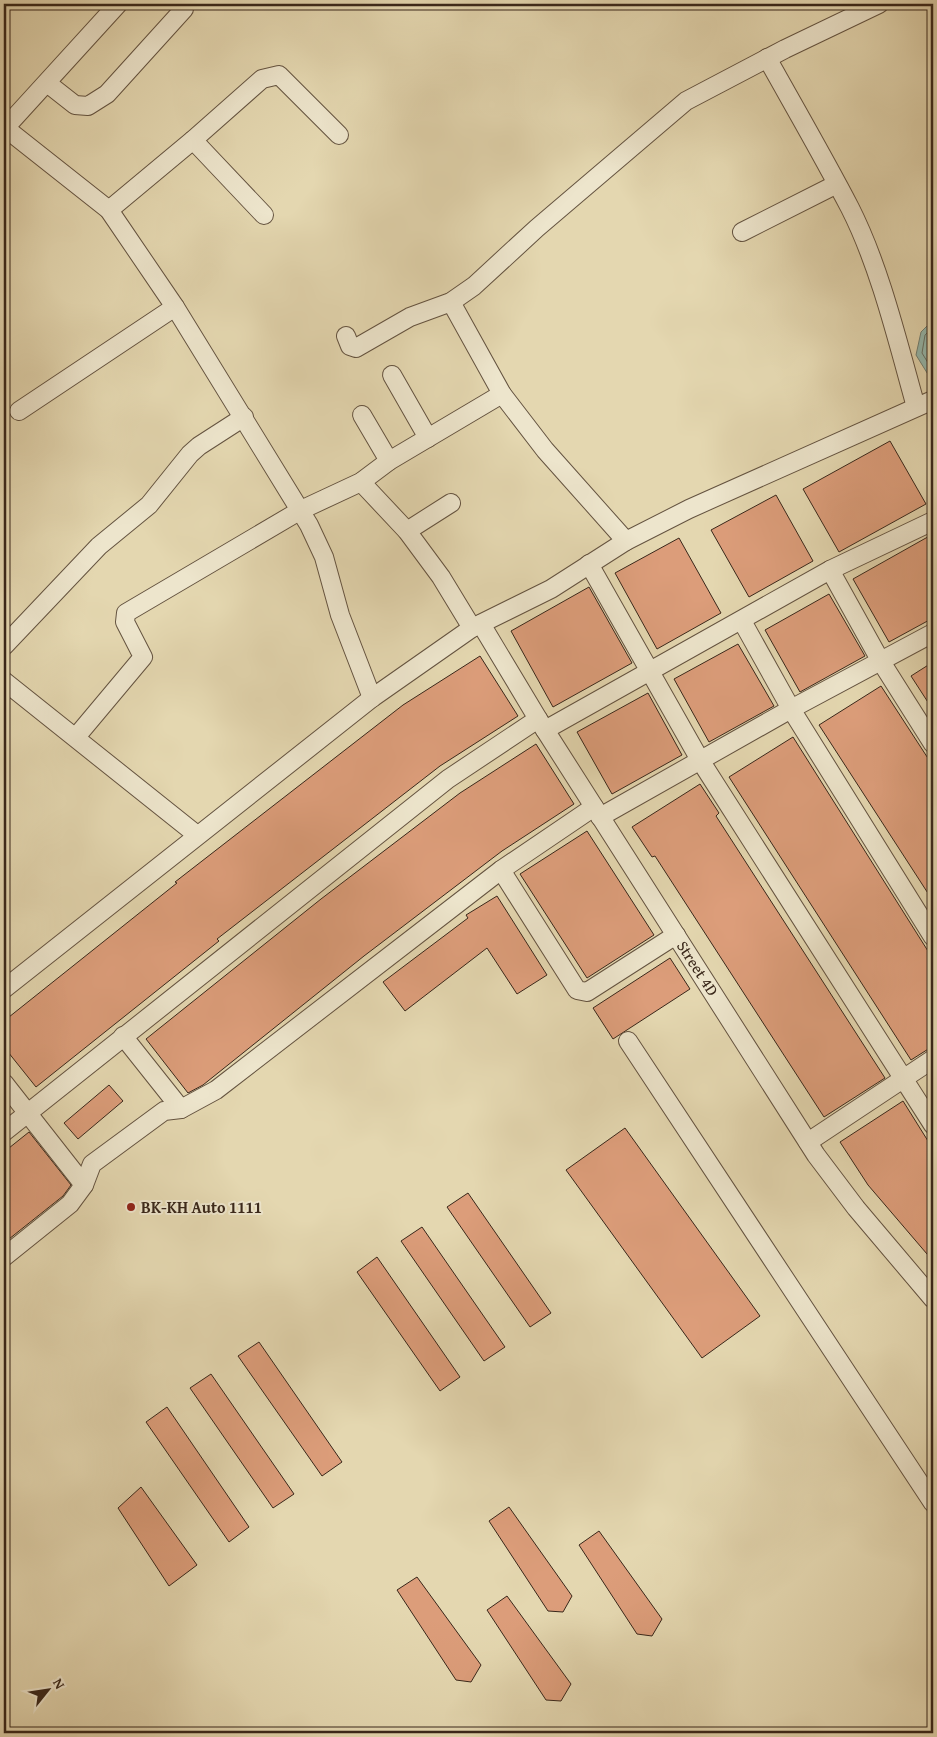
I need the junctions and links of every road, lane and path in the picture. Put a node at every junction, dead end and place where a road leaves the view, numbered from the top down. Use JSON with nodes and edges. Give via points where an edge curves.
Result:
{"nodes":[{"id":1,"x":118,"y":4,"type":"edge"},
{"id":2,"x":879,"y":4,"type":"edge"},
{"id":3,"x":184,"y":9,"type":"dead end"},
{"id":4,"x":768,"y":58,"type":"junction"},
{"id":5,"x":47,"y":83,"type":"junction"},
{"id":6,"x":4,"y":128,"type":"edge"},
{"id":7,"x":339,"y":135,"type":"dead end"},
{"id":8,"x":194,"y":140,"type":"junction"},
{"id":9,"x":836,"y":185,"type":"junction"},
{"id":10,"x":109,"y":210,"type":"junction"},
{"id":11,"x":264,"y":215,"type":"dead end"},
{"id":12,"x":742,"y":232,"type":"dead end"},
{"id":13,"x":451,"y":302,"type":"junction"},
{"id":14,"x":175,"y":307,"type":"junction"},
{"id":15,"x":346,"y":336,"type":"dead end"},
{"id":16,"x":392,"y":375,"type":"dead end"},
{"id":17,"x":502,"y":394,"type":"junction"},
{"id":18,"x":933,"y":400,"type":"edge"},
{"id":19,"x":916,"y":407,"type":"junction"},
{"id":20,"x":19,"y":412,"type":"dead end"},
{"id":21,"x":362,"y":415,"type":"dead end"},
{"id":22,"x":244,"y":417,"type":"junction"},
{"id":23,"x":428,"y":438,"type":"junction"},
{"id":24,"x":389,"y":461,"type":"junction"},
{"id":25,"x":361,"y":482,"type":"junction"},
{"id":26,"x":451,"y":503,"type":"dead end"},
{"id":27,"x":301,"y":510,"type":"junction"},
{"id":28,"x":933,"y":521,"type":"edge"},
{"id":29,"x":407,"y":531,"type":"junction"},
{"id":30,"x":626,"y":541,"type":"junction"},
{"id":31,"x":589,"y":564,"type":"junction"},
{"id":32,"x":830,"y":570,"type":"junction"},
{"id":33,"x":742,"y":621,"type":"junction"},
{"id":34,"x":477,"y":626,"type":"junction"},
{"id":35,"x":933,"y":633,"type":"edge"},
{"id":36,"x":4,"y":646,"type":"edge"},
{"id":37,"x":880,"y":660,"type":"junction"},
{"id":38,"x":649,"y":672,"type":"junction"},
{"id":39,"x":4,"y":681,"type":"edge"},
{"id":40,"x":372,"y":698,"type":"junction"},
{"id":41,"x":791,"y":709,"type":"junction"},
{"id":42,"x":541,"y":724,"type":"junction"},
{"id":43,"x":76,"y":738,"type":"junction"},
{"id":44,"x":933,"y":744,"type":"edge"},
{"id":45,"x":700,"y":760,"type":"junction"},
{"id":46,"x":597,"y":812,"type":"junction"},
{"id":47,"x":196,"y":835,"type":"junction"},
{"id":48,"x":501,"y":870,"type":"junction"},
{"id":49,"x":676,"y":935,"type":"junction"},
{"id":50,"x":933,"y":937,"type":"edge"},
{"id":51,"x":4,"y":989,"type":"edge"},
{"id":52,"x":123,"y":1036,"type":"junction"},
{"id":53,"x":628,"y":1041,"type":"dead end"},
{"id":54,"x":933,"y":1059,"type":"edge"},
{"id":55,"x":905,"y":1079,"type":"junction"},
{"id":56,"x":4,"y":1083,"type":"edge"},
{"id":57,"x":180,"y":1109,"type":"junction"},
{"id":58,"x":28,"y":1113,"type":"junction"},
{"id":59,"x":933,"y":1125,"type":"edge"},
{"id":60,"x":4,"y":1132,"type":"edge"},
{"id":61,"x":808,"y":1142,"type":"junction"},
{"id":62,"x":84,"y":1185,"type":"junction"},
{"id":63,"x":4,"y":1257,"type":"edge"},
{"id":64,"x":933,"y":1299,"type":"edge"},
{"id":65,"x":933,"y":1502,"type":"edge"}],
"edges":[{"from":1,"to":5,"type":"street"},
{"from":2,"to":4,"type":"street"},
{"from":3,"to":5,"type":"street","via":[[107,94],[88,106],[75,105]]},
{"from":4,"to":9,"type":"street"},
{"from":4,"to":13,"type":"street","via":[[681,104],[474,286]]},
{"from":5,"to":6,"type":"street"},
{"from":6,"to":10,"type":"street"},
{"from":7,"to":8,"type":"street","via":[[279,75],[262,79]]},
{"from":8,"to":10,"type":"street"},
{"from":8,"to":11,"type":"street"},
{"from":9,"to":12,"type":"street"},
{"from":9,"to":19,"type":"street","via":[[854,218],[885,301]]},
{"from":10,"to":14,"type":"street"},
{"from":13,"to":15,"type":"street","via":[[410,318],[356,348],[350,346]]},
{"from":13,"to":17,"type":"street"},
{"from":14,"to":20,"type":"street"},
{"from":14,"to":22,"type":"street"},
{"from":16,"to":23,"type":"street"},
{"from":17,"to":23,"type":"street"},
{"from":17,"to":30,"type":"street","via":[[545,450]]},
{"from":18,"to":19,"type":"street"},
{"from":19,"to":30,"type":"street","via":[[689,509]]},
{"from":21,"to":24,"type":"street"},
{"from":22,"to":27,"type":"street"},
{"from":22,"to":36,"type":"street","via":[[190,454],[149,504],[99,546]]},
{"from":23,"to":24,"type":"street"},
{"from":24,"to":25,"type":"street"},
{"from":25,"to":27,"type":"street"},
{"from":25,"to":29,"type":"street","name":"Street 4D"},
{"from":26,"to":29,"type":"street"},
{"from":27,"to":40,"type":"street","via":[[324,557],[340,615]]},
{"from":27,"to":43,"type":"street","via":[[126,613],[126,622],[143,658]]},
{"from":28,"to":32,"type":"street"},
{"from":29,"to":34,"type":"street","name":"Street 4D"},
{"from":30,"to":31,"type":"street"},
{"from":31,"to":34,"type":"street","via":[[551,589]]},
{"from":31,"to":38,"type":"street"},
{"from":32,"to":33,"type":"street"},
{"from":32,"to":37,"type":"street"},
{"from":33,"to":38,"type":"street"},
{"from":33,"to":41,"type":"street"},
{"from":34,"to":40,"type":"street"},
{"from":34,"to":42,"type":"street","name":"Street 4D"},
{"from":35,"to":37,"type":"street"},
{"from":37,"to":41,"type":"street"},
{"from":37,"to":44,"type":"street"},
{"from":38,"to":42,"type":"street"},
{"from":38,"to":45,"type":"street"},
{"from":39,"to":43,"type":"street"},
{"from":40,"to":47,"type":"street"},
{"from":41,"to":45,"type":"street"},
{"from":41,"to":50,"type":"street"},
{"from":42,"to":46,"type":"street","name":"Street 4D"},
{"from":42,"to":52,"type":"street","via":[[448,779]]},
{"from":43,"to":47,"type":"street"},
{"from":45,"to":46,"type":"street"},
{"from":45,"to":55,"type":"street"},
{"from":46,"to":48,"type":"street"},
{"from":46,"to":49,"type":"street","name":"Street 4D"},
{"from":47,"to":51,"type":"street"},
{"from":48,"to":49,"type":"street","via":[[577,990],[587,992]]},
{"from":48,"to":57,"type":"street","via":[[216,1090]]},
{"from":49,"to":61,"type":"street","name":"Street 4D"},
{"from":52,"to":57,"type":"street"},
{"from":52,"to":58,"type":"street"},
{"from":53,"to":65,"type":"street"},
{"from":54,"to":55,"type":"street"},
{"from":55,"to":59,"type":"street"},
{"from":55,"to":61,"type":"street"},
{"from":56,"to":58,"type":"street"},
{"from":57,"to":62,"type":"street","via":[[164,1111],[92,1164]]},
{"from":58,"to":60,"type":"street"},
{"from":58,"to":62,"type":"street"},
{"from":61,"to":64,"type":"street","name":"Street 4D","via":[[856,1208]]},
{"from":62,"to":63,"type":"street","via":[[70,1204]]}]}
